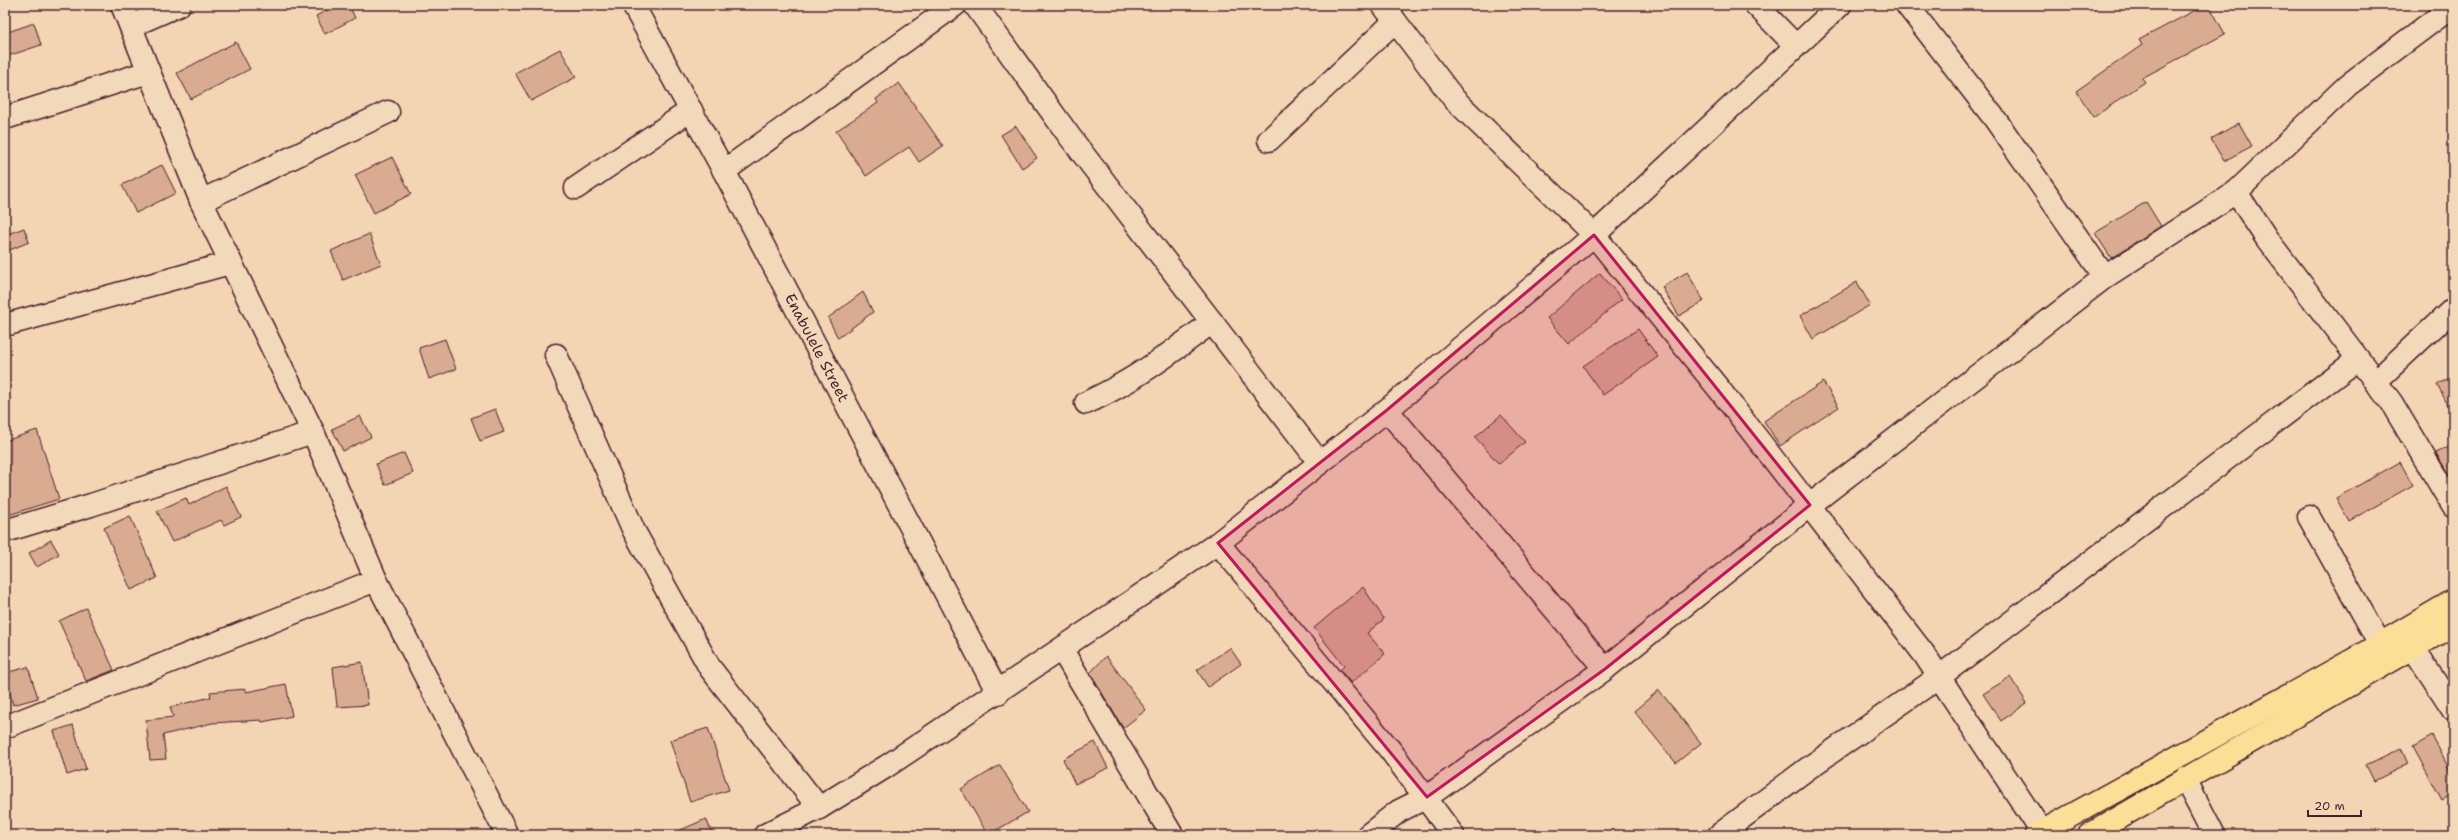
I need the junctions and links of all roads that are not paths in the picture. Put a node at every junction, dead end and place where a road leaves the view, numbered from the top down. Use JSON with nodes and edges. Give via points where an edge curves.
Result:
{"nodes":[{"id":1,"x":122,"y":5,"type":"edge"},
{"id":2,"x":179,"y":5,"type":"edge"},
{"id":3,"x":633,"y":5,"type":"edge"},
{"id":4,"x":955,"y":5,"type":"edge"},
{"id":5,"x":975,"y":5,"type":"edge"},
{"id":6,"x":1756,"y":5,"type":"edge"},
{"id":7,"x":1840,"y":5,"type":"edge"},
{"id":8,"x":1908,"y":5,"type":"edge"},
{"id":9,"x":2453,"y":6,"type":"edge"},
{"id":10,"x":1389,"y":13,"type":"edge"},
{"id":11,"x":131,"y":26,"type":"junction"},
{"id":12,"x":1795,"y":45,"type":"junction"},
{"id":13,"x":148,"y":72,"type":"junction"},
{"id":14,"x":690,"y":110,"type":"junction"},
{"id":15,"x":388,"y":112,"type":"dead end"},
{"id":16,"x":5,"y":118,"type":"edge"},
{"id":17,"x":1269,"y":140,"type":"dead end"},
{"id":18,"x":724,"y":171,"type":"junction"},
{"id":19,"x":576,"y":188,"type":"dead end"},
{"id":20,"x":2236,"y":192,"type":"junction"},
{"id":21,"x":201,"y":201,"type":"junction"},
{"id":22,"x":1594,"y":235,"type":"junction"},
{"id":23,"x":230,"y":263,"type":"junction"},
{"id":24,"x":2106,"y":277,"type":"junction"},
{"id":25,"x":2453,"y":309,"type":"edge"},
{"id":26,"x":1212,"y":322,"type":"junction"},
{"id":27,"x":5,"y":326,"type":"edge"},
{"id":28,"x":556,"y":354,"type":"dead end"},
{"id":29,"x":2358,"y":359,"type":"junction"},
{"id":30,"x":2375,"y":382,"type":"junction"},
{"id":31,"x":1086,"y":403,"type":"dead end"},
{"id":32,"x":1387,"y":410,"type":"junction"},
{"id":33,"x":313,"y":432,"type":"junction"},
{"id":34,"x":1320,"y":463,"type":"junction"},
{"id":35,"x":1810,"y":504,"type":"junction"},
{"id":36,"x":2453,"y":506,"type":"edge"},
{"id":37,"x":2309,"y":518,"type":"dead end"},
{"id":38,"x":5,"y":531,"type":"edge"},
{"id":39,"x":1218,"y":543,"type":"junction"},
{"id":40,"x":376,"y":580,"type":"junction"},
{"id":41,"x":2453,"y":601,"type":"edge"},
{"id":42,"x":2453,"y":625,"type":"edge"},
{"id":43,"x":2380,"y":644,"type":"junction"},
{"id":44,"x":2413,"y":648,"type":"junction"},
{"id":45,"x":1062,"y":650,"type":"junction"},
{"id":46,"x":1605,"y":669,"type":"junction"},
{"id":47,"x":1939,"y":677,"type":"junction"},
{"id":48,"x":998,"y":693,"type":"junction"},
{"id":49,"x":2453,"y":709,"type":"edge"},
{"id":50,"x":5,"y":727,"type":"edge"},
{"id":51,"x":2186,"y":779,"type":"junction"},
{"id":52,"x":1427,"y":797,"type":"junction"},
{"id":53,"x":819,"y":808,"type":"junction"},
{"id":54,"x":2039,"y":833,"type":"edge"},
{"id":55,"x":507,"y":835,"type":"edge"},
{"id":56,"x":765,"y":835,"type":"edge"},
{"id":57,"x":1172,"y":835,"type":"edge"},
{"id":58,"x":1368,"y":835,"type":"edge"},
{"id":59,"x":1453,"y":835,"type":"edge"},
{"id":60,"x":1719,"y":835,"type":"edge"},
{"id":61,"x":2089,"y":835,"type":"edge"},
{"id":62,"x":2214,"y":835,"type":"edge"}],
"edges":[{"from":1,"to":11,"type":"street"},
{"from":2,"to":11,"type":"street"},
{"from":3,"to":14,"type":"street","name":"Enabulele Street"},
{"from":4,"to":18,"type":"street"},
{"from":5,"to":26,"type":"street","via":[[1070,137]]},
{"from":6,"to":12,"type":"street"},
{"from":7,"to":12,"type":"street"},
{"from":8,"to":24,"type":"street","via":[[1995,119]]},
{"from":9,"to":20,"type":"street","via":[[2348,85]]},
{"from":10,"to":17,"type":"street"},
{"from":10,"to":22,"type":"street","via":[[1454,99]]},
{"from":11,"to":13,"type":"street"},
{"from":12,"to":22,"type":"street"},
{"from":13,"to":16,"type":"street"},
{"from":13,"to":21,"type":"street"},
{"from":14,"to":18,"type":"street","name":"Enabulele Street"},
{"from":14,"to":19,"type":"street"},
{"from":15,"to":21,"type":"street"},
{"from":18,"to":48,"type":"street","name":"Enabulele Street"},
{"from":20,"to":24,"type":"street"},
{"from":20,"to":29,"type":"street","via":[[2267,239]]},
{"from":21,"to":23,"type":"street"},
{"from":22,"to":32,"type":"street"},
{"from":22,"to":35,"type":"street"},
{"from":23,"to":27,"type":"street"},
{"from":23,"to":33,"type":"street"},
{"from":24,"to":35,"type":"street"},
{"from":25,"to":30,"type":"street"},
{"from":26,"to":31,"type":"street","via":[[1150,368],[1115,390]]},
{"from":26,"to":34,"type":"street"},
{"from":28,"to":53,"type":"street","via":[[634,531],[710,668]]},
{"from":29,"to":30,"type":"street"},
{"from":29,"to":47,"type":"street"},
{"from":30,"to":36,"type":"street","via":[[2391,402]]},
{"from":32,"to":34,"type":"street"},
{"from":32,"to":46,"type":"street"},
{"from":33,"to":38,"type":"street"},
{"from":33,"to":40,"type":"street"},
{"from":34,"to":39,"type":"street"},
{"from":35,"to":46,"type":"street"},
{"from":35,"to":47,"type":"street"},
{"from":37,"to":43,"type":"street"},
{"from":39,"to":45,"type":"street"},
{"from":39,"to":52,"type":"street"},
{"from":40,"to":50,"type":"street"},
{"from":40,"to":55,"type":"street"},
{"from":41,"to":43,"type":"highway"},
{"from":42,"to":44,"type":"highway"},
{"from":43,"to":54,"type":"highway"},
{"from":44,"to":49,"type":"street"},
{"from":44,"to":51,"type":"highway"},
{"from":45,"to":48,"type":"street"},
{"from":45,"to":57,"type":"street"},
{"from":46,"to":52,"type":"street"},
{"from":47,"to":54,"type":"street"},
{"from":47,"to":60,"type":"street","via":[[1807,769]]},
{"from":48,"to":53,"type":"street"},
{"from":51,"to":61,"type":"highway"},
{"from":51,"to":62,"type":"street"},
{"from":52,"to":58,"type":"street","via":[[1399,811]]},
{"from":52,"to":59,"type":"street"},
{"from":53,"to":56,"type":"street"}]}
